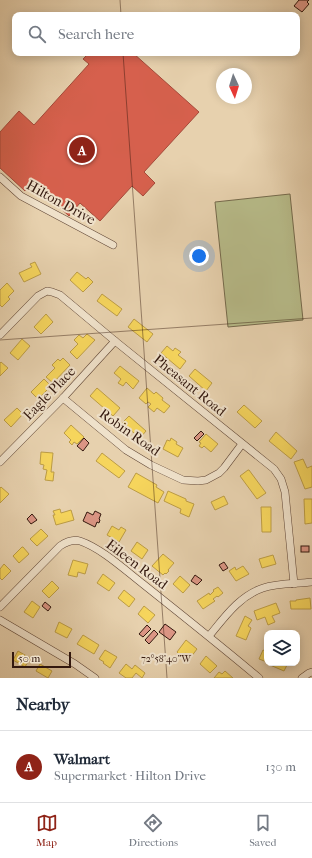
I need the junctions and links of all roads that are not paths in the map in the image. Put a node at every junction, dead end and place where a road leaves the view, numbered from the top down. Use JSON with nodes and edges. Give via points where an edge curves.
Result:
{"nodes":[{"id":1,"x":0,"y":177,"type":"edge"},
{"id":2,"x":113,"y":245,"type":"dead end"},
{"id":3,"x":0,"y":335,"type":"edge"},
{"id":4,"x":115,"y":341,"type":"junction"},
{"id":5,"x":63,"y":398,"type":"junction"},
{"id":6,"x":242,"y":444,"type":"junction"},
{"id":7,"x":0,"y":462,"type":"edge"},
{"id":8,"x":312,"y":582,"type":"edge"},
{"id":9,"x":294,"y":584,"type":"junction"},
{"id":10,"x":0,"y":607,"type":"edge"},
{"id":11,"x":0,"y":620,"type":"edge"},
{"id":12,"x":209,"y":636,"type":"junction"},
{"id":13,"x":312,"y":672,"type":"edge"},
{"id":14,"x":95,"y":678,"type":"edge"},
{"id":15,"x":259,"y":678,"type":"edge"},
{"id":16,"x":302,"y":678,"type":"edge"}],
"edges":[{"from":1,"to":2,"type":"street","name":"Hilton Drive","via":[[22,196]]},
{"from":3,"to":4,"type":"street","name":"Pheasant Road","via":[[38,296],[47,291],[60,295]]},
{"from":4,"to":5,"type":"street","name":"Eagle Place"},
{"from":4,"to":6,"type":"street","name":"Pheasant Road"},
{"from":5,"to":6,"type":"street","name":"Robin Road","via":[[126,450],[183,480],[206,480],[216,475]]},
{"from":5,"to":7,"type":"street","name":"Eagle Place"},
{"from":6,"to":9,"type":"street","name":"Pheasant Road","via":[[274,469],[284,485]]},
{"from":8,"to":9,"type":"street"},
{"from":9,"to":12,"type":"street","via":[[269,586],[253,592],[233,607]]},
{"from":10,"to":12,"type":"street","name":"Eileen Road","via":[[60,546],[78,541],[107,556]]},
{"from":11,"to":14,"type":"street"},
{"from":12,"to":15,"type":"street","name":"Eileen Road"},
{"from":13,"to":16,"type":"street"}]}
